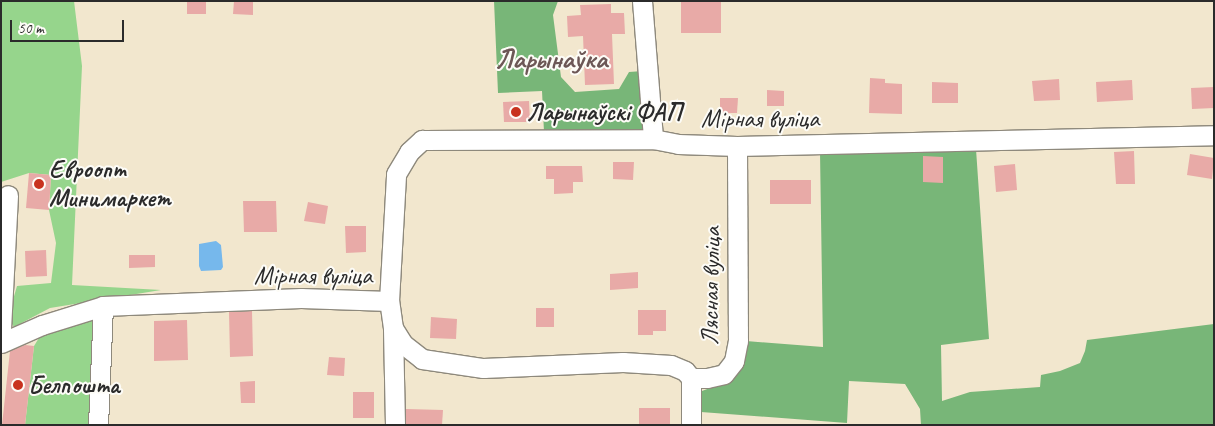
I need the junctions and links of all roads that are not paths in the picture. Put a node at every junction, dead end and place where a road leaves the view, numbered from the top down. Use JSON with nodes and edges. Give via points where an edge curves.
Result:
{"nodes":[{"id":1,"x":642,"y":1,"type":"edge"},
{"id":2,"x":1214,"y":135,"type":"edge"},
{"id":3,"x":653,"y":139,"type":"junction"},
{"id":4,"x":738,"y":146,"type":"junction"},
{"id":5,"x":8,"y":195,"type":"dead end"},
{"id":6,"x":389,"y":301,"type":"junction"},
{"id":7,"x":103,"y":306,"type":"junction"},
{"id":8,"x":393,"y":328,"type":"junction"},
{"id":9,"x":1,"y":329,"type":"edge"},
{"id":10,"x":1,"y":343,"type":"edge"},
{"id":11,"x":692,"y":378,"type":"junction"},
{"id":12,"x":98,"y":425,"type":"edge"},
{"id":13,"x":395,"y":425,"type":"edge"},
{"id":14,"x":691,"y":425,"type":"edge"}],
"edges":[{"from":1,"to":3,"type":"street"},
{"from":2,"to":4,"type":"street","name":"Мірная вуліца"},
{"from":3,"to":4,"type":"street","name":"Мірная вуліца","via":[[678,144]]},
{"from":3,"to":6,"type":"street","name":"Мірная вуліца","via":[[422,140],[409,152],[396,174]]},
{"from":4,"to":11,"type":"street","name":"Лясная вуліца","via":[[738,341],[734,361],[724,374]]},
{"from":5,"to":9,"type":"street"},
{"from":6,"to":7,"type":"street","name":"Мірная вуліца","via":[[301,298]]},
{"from":6,"to":8,"type":"street"},
{"from":7,"to":10,"type":"street","name":"Мірная вуліца","via":[[42,325]]},
{"from":7,"to":12,"type":"street"},
{"from":8,"to":11,"type":"street","via":[[403,344],[422,359],[482,368],[623,362],[672,365]]},
{"from":8,"to":13,"type":"street"},
{"from":11,"to":14,"type":"street","name":"Лясная вуліца"}]}
